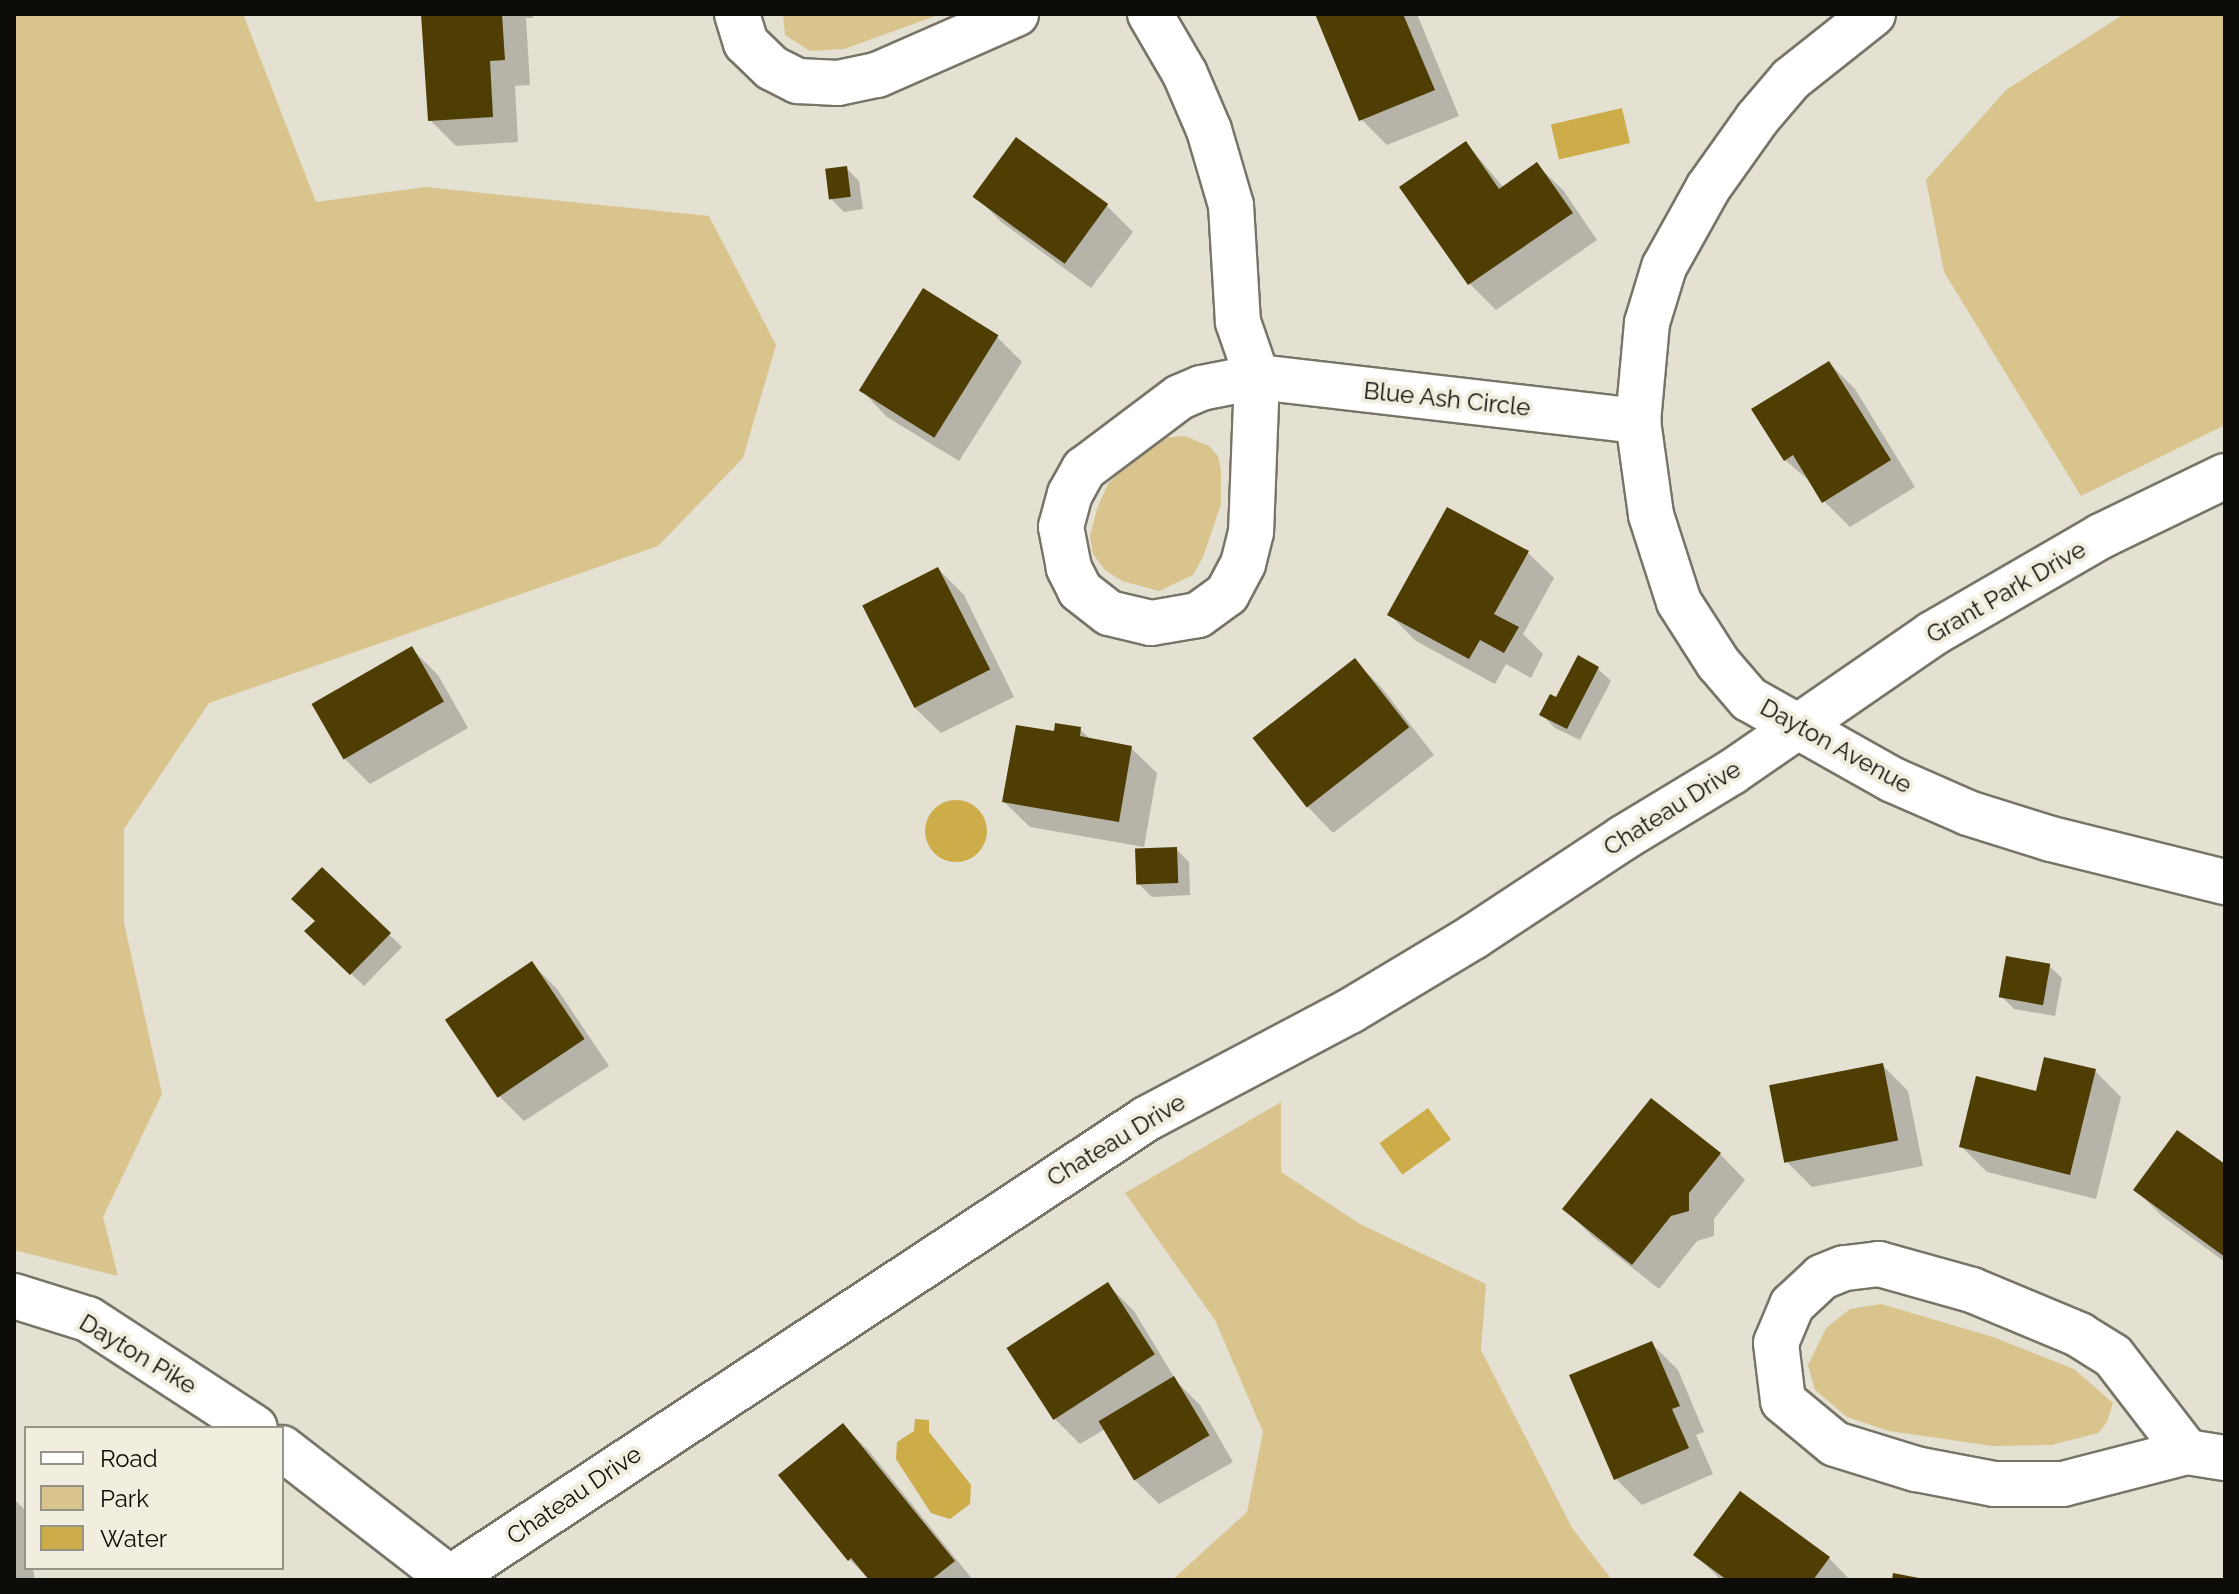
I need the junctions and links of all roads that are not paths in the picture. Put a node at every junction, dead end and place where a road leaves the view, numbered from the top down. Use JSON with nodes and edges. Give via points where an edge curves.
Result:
{"nodes":[{"id":1,"x":737,"y":14,"type":"edge"},
{"id":2,"x":1016,"y":14,"type":"edge"},
{"id":3,"x":1150,"y":14,"type":"edge"},
{"id":4,"x":1873,"y":14,"type":"edge"},
{"id":5,"x":1257,"y":377,"type":"junction"},
{"id":6,"x":1638,"y":421,"type":"junction"},
{"id":7,"x":2225,"y":476,"type":"edge"},
{"id":8,"x":1799,"y":728,"type":"junction"},
{"id":9,"x":2225,"y":882,"type":"edge"},
{"id":10,"x":14,"y":1296,"type":"edge"},
{"id":11,"x":252,"y":1426,"type":"edge"},
{"id":12,"x":284,"y":1450,"type":"edge"},
{"id":13,"x":2206,"y":1455,"type":"edge"},
{"id":14,"x":451,"y":1579,"type":"edge"}],
"edges":[{"from":1,"to":2,"type":"street","via":[[746,43],[772,68],[798,81],[838,83],[877,75]]},
{"from":3,"to":5,"type":"street","via":[[1209,130],[1231,205],[1238,322]]},
{"from":4,"to":6,"type":"street","name":"Dayton Avenue","via":[[1791,79],[1708,188],[1664,267],[1651,309]]},
{"from":5,"to":5,"type":"street","name":"Blue Ash Circle","via":[[1180,397],[1084,469],[1061,527],[1069,568],[1080,590],[1109,613],[1151,623],[1198,615],[1227,594],[1243,564],[1251,532]]},
{"from":5,"to":6,"type":"street","name":"Blue Ash Circle"},
{"from":6,"to":8,"type":"street","name":"Dayton Avenue","via":[[1651,515],[1679,602],[1718,663],[1749,699]]},
{"from":7,"to":8,"type":"street","name":"Grant Park Drive","via":[[2101,536],[1932,634]]},
{"from":8,"to":9,"type":"street","name":"Dayton Avenue","via":[[1893,780],[1968,813]]},
{"from":8,"to":14,"type":"street","name":"Chateau Drive","via":[[1473,937],[1350,1011],[1146,1119],[1058,1174]]},
{"from":10,"to":11,"type":"street","name":"Dayton Pike","via":[[88,1319]]},
{"from":12,"to":14,"type":"street"},
{"from":13,"to":13,"type":"street","via":[[2113,1356],[2080,1335],[1972,1290],[1879,1264],[1822,1277],[1792,1305],[1776,1343],[1783,1401],[1835,1444],[1916,1469],[1994,1484],[2063,1484]]}]}
